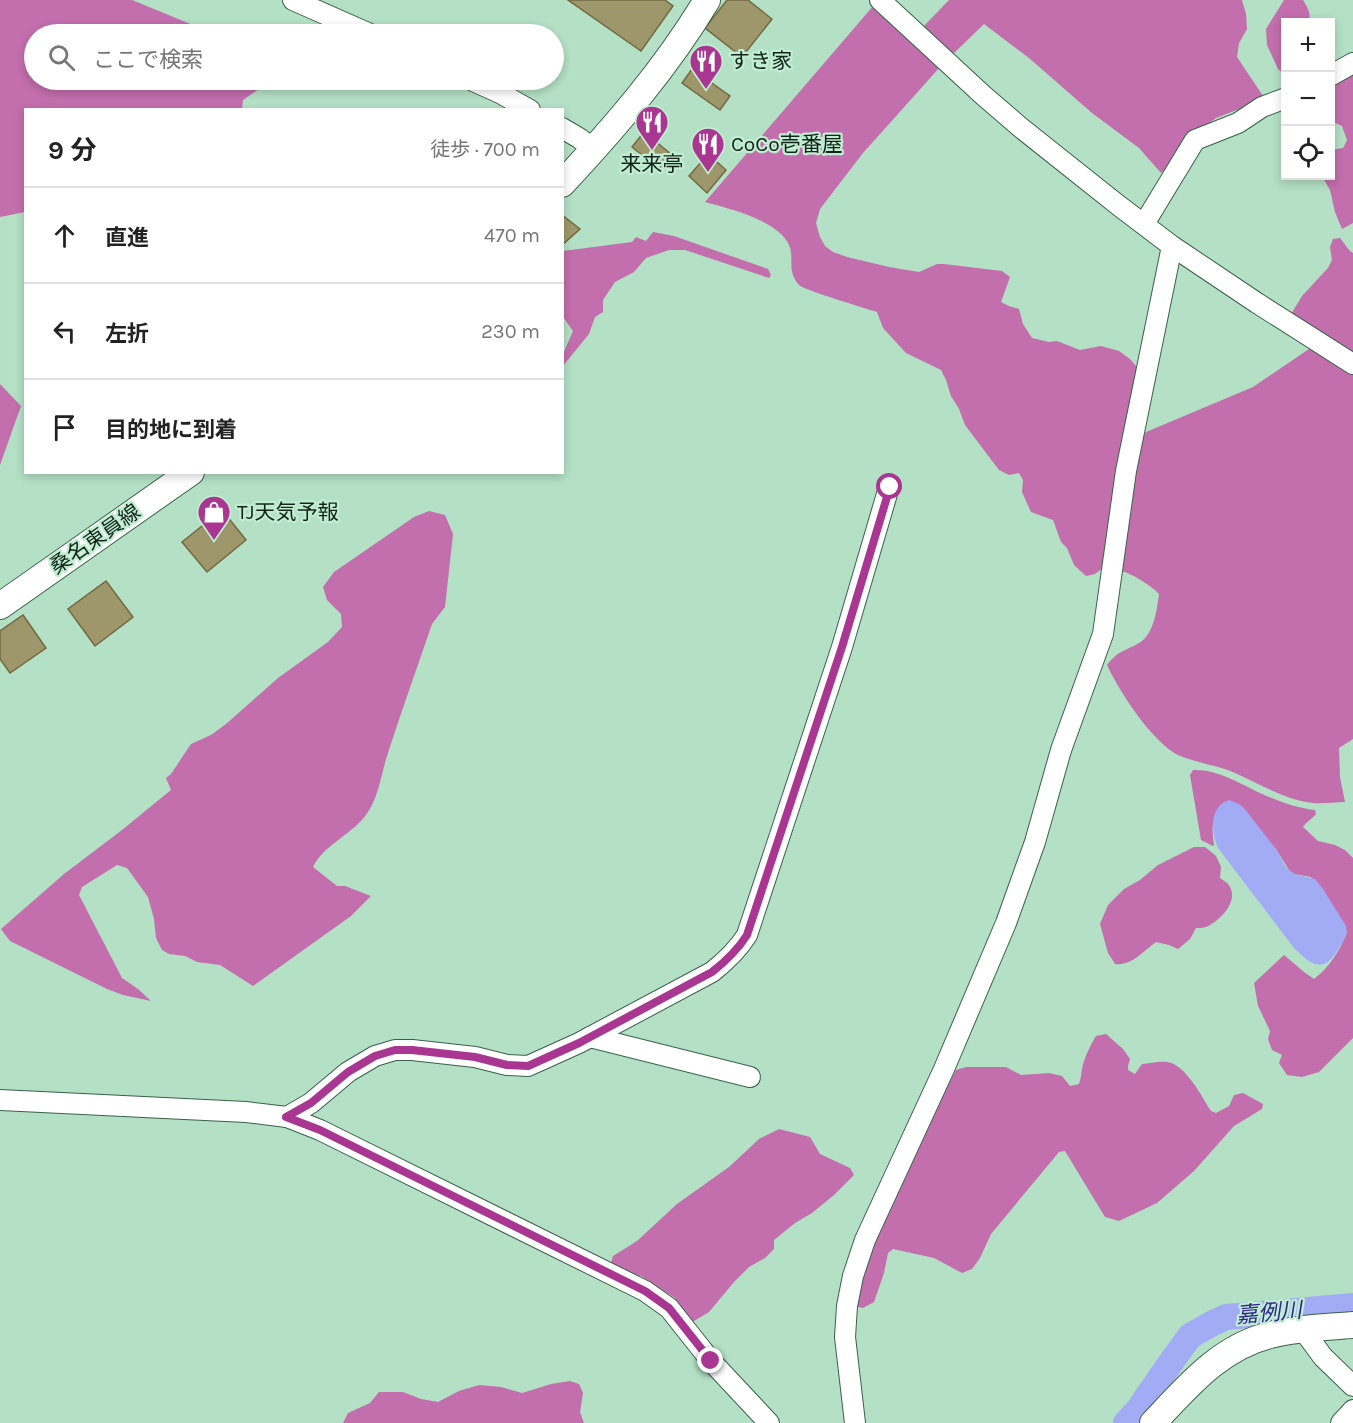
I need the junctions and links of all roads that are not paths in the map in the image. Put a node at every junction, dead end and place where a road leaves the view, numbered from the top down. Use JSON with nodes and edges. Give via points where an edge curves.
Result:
{"nodes":[{"id":1,"x":293,"y":0,"type":"edge"},
{"id":2,"x":707,"y":0,"type":"edge"},
{"id":3,"x":880,"y":0,"type":"edge"},
{"id":4,"x":347,"y":24,"type":"edge"},
{"id":5,"x":1353,"y":63,"type":"edge"},
{"id":6,"x":1335,"y":73,"type":"edge"},
{"id":7,"x":493,"y":90,"type":"edge"},
{"id":8,"x":1281,"y":100,"type":"edge"},
{"id":9,"x":526,"y":108,"type":"edge"},
{"id":10,"x":564,"y":129,"type":"edge"},
{"id":11,"x":594,"y":150,"type":"junction"},
{"id":12,"x":564,"y":182,"type":"edge"},
{"id":13,"x":1144,"y":224,"type":"junction"},
{"id":14,"x":1172,"y":246,"type":"junction"},
{"id":15,"x":1353,"y":364,"type":"edge"},
{"id":16,"x":188,"y":474,"type":"edge"},
{"id":17,"x":890,"y":487,"type":"dead end"},
{"id":18,"x":0,"y":606,"type":"edge"},
{"id":19,"x":590,"y":1037,"type":"junction"},
{"id":20,"x":750,"y":1077,"type":"dead end"},
{"id":21,"x":0,"y":1100,"type":"edge"},
{"id":22,"x":286,"y":1117,"type":"junction"},
{"id":23,"x":1353,"y":1324,"type":"edge"},
{"id":24,"x":1303,"y":1330,"type":"junction"},
{"id":25,"x":1353,"y":1386,"type":"edge"},
{"id":26,"x":1353,"y":1410,"type":"edge"},
{"id":27,"x":769,"y":1423,"type":"edge"},
{"id":28,"x":855,"y":1423,"type":"edge"},
{"id":29,"x":1153,"y":1423,"type":"edge"},
{"id":30,"x":1341,"y":1423,"type":"edge"}],
"edges":[{"from":1,"to":4,"type":"street"},
{"from":2,"to":11,"type":"main road","via":[[651,80]]},
{"from":3,"to":13,"type":"street","via":[[1020,127]]},
{"from":5,"to":6,"type":"street"},
{"from":7,"to":9,"type":"street"},
{"from":8,"to":13,"type":"street","via":[[1195,140]]},
{"from":10,"to":11,"type":"street"},
{"from":11,"to":12,"type":"main road"},
{"from":13,"to":14,"type":"street"},
{"from":14,"to":15,"type":"street"},
{"from":14,"to":28,"type":"street","via":[[1126,471],[1103,634],[1006,923],[865,1240],[853,1276],[845,1337]]},
{"from":16,"to":18,"type":"main road","name":"桑名東員線"},
{"from":17,"to":19,"type":"street","via":[[747,935],[728,960],[712,972]]},
{"from":19,"to":20,"type":"street"},
{"from":19,"to":22,"type":"street","via":[[528,1066],[395,1050],[375,1056],[348,1072],[311,1103]]},
{"from":21,"to":22,"type":"street"},
{"from":22,"to":27,"type":"street","via":[[320,1130],[645,1291],[669,1308],[711,1361]]},
{"from":23,"to":24,"type":"main road"},
{"from":24,"to":25,"type":"street","via":[[1323,1357]]},
{"from":24,"to":29,"type":"main road","via":[[1272,1334],[1238,1347],[1206,1369]]},
{"from":26,"to":30,"type":"street"}]}
